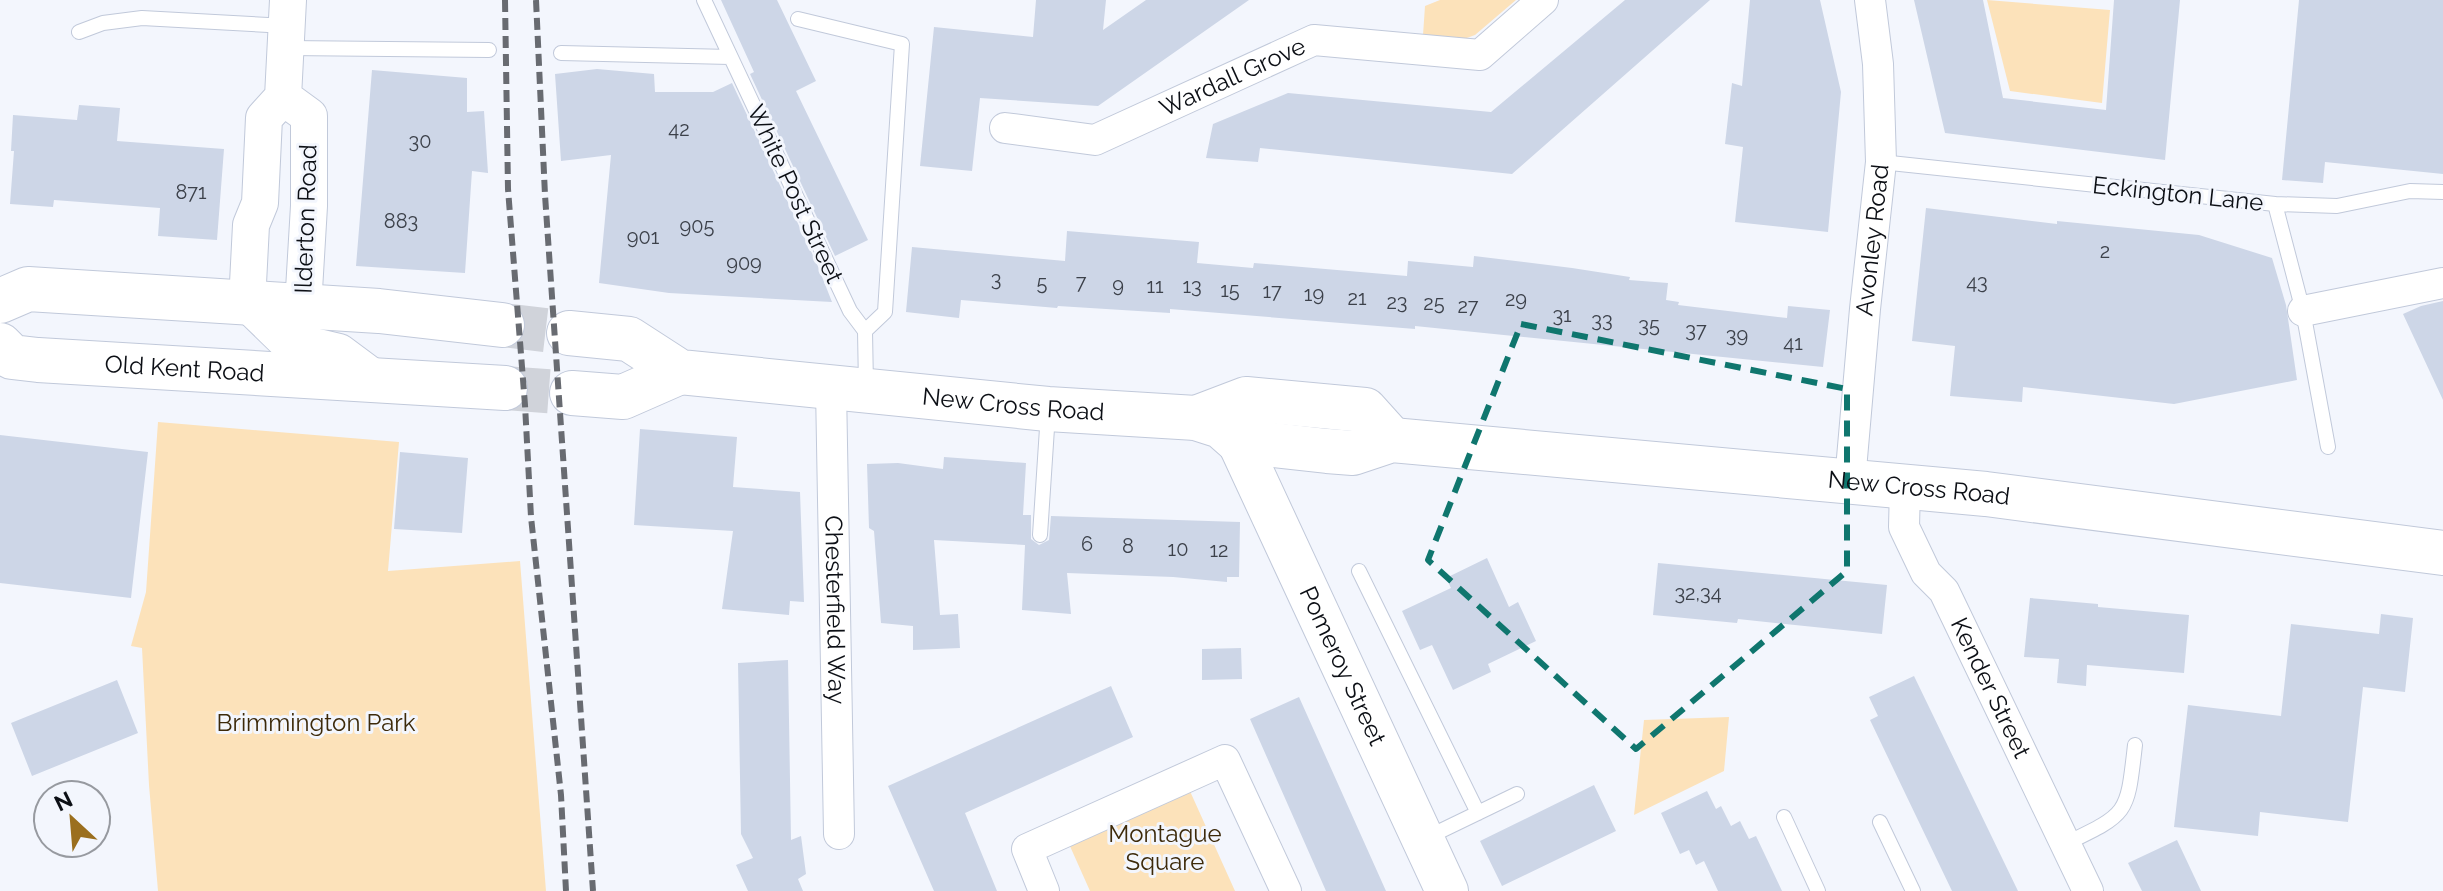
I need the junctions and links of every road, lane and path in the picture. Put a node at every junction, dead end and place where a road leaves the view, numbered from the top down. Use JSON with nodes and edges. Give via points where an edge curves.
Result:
{"nodes":[{"id":1,"x":704,"y":0,"type":"edge"},
{"id":2,"x":1543,"y":0,"type":"edge"},
{"id":3,"x":1870,"y":0,"type":"edge"},
{"id":4,"x":798,"y":19,"type":"dead end"},
{"id":5,"x":287,"y":25,"type":"edge"},
{"id":6,"x":79,"y":32,"type":"dead end"},
{"id":7,"x":489,"y":50,"type":"dead end"},
{"id":8,"x":561,"y":53,"type":"dead end"},
{"id":9,"x":730,"y":57,"type":"junction"},
{"id":10,"x":283,"y":97,"type":"junction"},
{"id":11,"x":1005,"y":128,"type":"dead end"},
{"id":12,"x":1881,"y":162,"type":"junction"},
{"id":13,"x":2443,"y":192,"type":"edge"},
{"id":14,"x":2275,"y":204,"type":"junction"},
{"id":15,"x":2443,"y":283,"type":"edge"},
{"id":16,"x":0,"y":301,"type":"edge"},
{"id":17,"x":247,"y":303,"type":"junction"},
{"id":18,"x":303,"y":307,"type":"junction"},
{"id":19,"x":2303,"y":311,"type":"junction"},
{"id":20,"x":502,"y":325,"type":"tunnel mouth"},
{"id":21,"x":865,"y":331,"type":"junction"},
{"id":22,"x":569,"y":333,"type":"tunnel mouth"},
{"id":23,"x":0,"y":345,"type":"edge"},
{"id":24,"x":192,"y":369,"type":"junction"},
{"id":25,"x":680,"y":372,"type":"junction"},
{"id":26,"x":374,"y":378,"type":"junction"},
{"id":27,"x":505,"y":388,"type":"tunnel mouth"},
{"id":28,"x":848,"y":389,"type":"junction"},
{"id":29,"x":572,"y":393,"type":"tunnel mouth"},
{"id":30,"x":1048,"y":409,"type":"junction"},
{"id":31,"x":1196,"y":418,"type":"junction"},
{"id":32,"x":1392,"y":440,"type":"junction"},
{"id":33,"x":1238,"y":441,"type":"junction"},
{"id":34,"x":2328,"y":447,"type":"dead end"},
{"id":35,"x":1850,"y":481,"type":"junction"},
{"id":36,"x":1905,"y":487,"type":"junction"},
{"id":37,"x":1040,"y":535,"type":"dead end"},
{"id":38,"x":2443,"y":553,"type":"edge"},
{"id":39,"x":1359,"y":571,"type":"dead end"},
{"id":40,"x":2135,"y":745,"type":"dead end"},
{"id":41,"x":1517,"y":794,"type":"dead end"},
{"id":42,"x":1478,"y":813,"type":"junction"},
{"id":43,"x":1784,"y":817,"type":"dead end"},
{"id":44,"x":1880,"y":822,"type":"dead end"},
{"id":45,"x":839,"y":834,"type":"dead end"},
{"id":46,"x":1422,"y":840,"type":"junction"},
{"id":47,"x":2065,"y":844,"type":"junction"},
{"id":48,"x":1044,"y":891,"type":"edge"},
{"id":49,"x":1286,"y":891,"type":"edge"},
{"id":50,"x":1447,"y":891,"type":"edge"},
{"id":51,"x":1818,"y":891,"type":"edge"},
{"id":52,"x":1913,"y":891,"type":"edge"},
{"id":53,"x":2088,"y":891,"type":"edge"}],
"edges":[{"from":1,"to":9,"type":"lane","name":"White Post Street"},
{"from":2,"to":11,"type":"street","name":"Wardall Grove","via":[[1480,55],[1314,40],[1095,140]]},
{"from":3,"to":12,"type":"street","name":"Avonley Road"},
{"from":4,"to":21,"type":"lane","via":[[902,44],[885,312]]},
{"from":5,"to":6,"type":"lane","via":[[142,18]]},
{"from":5,"to":7,"type":"lane"},
{"from":5,"to":10,"type":"street","name":"Ilderton Road"},
{"from":8,"to":9,"type":"lane"},
{"from":9,"to":21,"type":"lane","name":"White Post Street","via":[[850,311]]},
{"from":10,"to":17,"type":"street","name":"Ilderton Road","via":[[264,118]]},
{"from":10,"to":18,"type":"street","name":"Ilderton Road","via":[[309,116]]},
{"from":12,"to":14,"type":"lane","name":"Eckington Lane"},
{"from":12,"to":35,"type":"street","name":"Avonley Road"},
{"from":13,"to":14,"type":"lane","via":[[2410,191],[2337,206]]},
{"from":14,"to":19,"type":"lane","name":"Eckington Lane"},
{"from":15,"to":19,"type":"street"},
{"from":16,"to":17,"type":"highway","via":[[28,289]]},
{"from":17,"to":18,"type":"highway"},
{"from":17,"to":24,"type":"highway"},
{"from":17,"to":26,"type":"street","name":"Old Kent Road","via":[[284,339],[339,352]]},
{"from":18,"to":20,"type":"highway"},
{"from":19,"to":34,"type":"lane","name":"Eckington Lane"},
{"from":21,"to":28,"type":"lane"},
{"from":22,"to":25,"type":"highway","via":[[629,339]]},
{"from":23,"to":24,"type":"highway","name":"Old Kent Road","via":[[12,357]]},
{"from":24,"to":26,"type":"highway","name":"Old Kent Road"},
{"from":25,"to":28,"type":"highway"},
{"from":25,"to":29,"type":"highway","via":[[623,397]]},
{"from":26,"to":27,"type":"highway","name":"Old Kent Road"},
{"from":28,"to":30,"type":"highway","name":"New Cross Road"},
{"from":28,"to":45,"type":"street","name":"Chesterfield Way"},
{"from":30,"to":31,"type":"highway","name":"New Cross Road"},
{"from":30,"to":37,"type":"lane"},
{"from":31,"to":32,"type":"highway","name":"New Cross Road","via":[[1246,399],[1365,410]]},
{"from":31,"to":33,"type":"highway","name":"New Cross Road","via":[[1221,426]]},
{"from":32,"to":33,"type":"highway","name":"New Cross Road","via":[[1353,453]]},
{"from":32,"to":35,"type":"highway","name":"New Cross Road"},
{"from":33,"to":46,"type":"main road","name":"Pomeroy Street"},
{"from":35,"to":36,"type":"highway","name":"New Cross Road"},
{"from":36,"to":38,"type":"highway","name":"New Cross Road"},
{"from":36,"to":47,"type":"street","name":"Kender Street","via":[[1904,527],[1926,573],[1944,591]]},
{"from":39,"to":42,"type":"lane"},
{"from":40,"to":47,"type":"lane","via":[[2129,797],[2120,813]]},
{"from":41,"to":42,"type":"lane"},
{"from":42,"to":46,"type":"lane"},
{"from":43,"to":51,"type":"lane"},
{"from":44,"to":52,"type":"lane"},
{"from":46,"to":50,"type":"main road","name":"Pomeroy Street"},
{"from":47,"to":53,"type":"street","name":"Kender Street"},
{"from":48,"to":49,"type":"street","via":[[1027,849],[1225,760]]}]}
